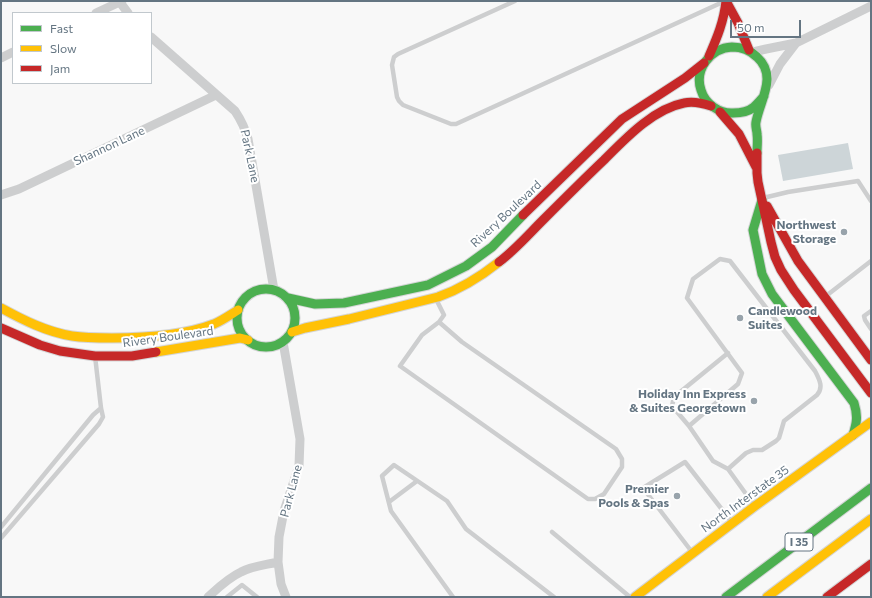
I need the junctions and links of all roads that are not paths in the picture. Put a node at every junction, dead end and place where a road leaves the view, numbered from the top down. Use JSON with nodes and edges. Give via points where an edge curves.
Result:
{"nodes":[{"id":1,"x":120,"y":1,"type":"edge"},
{"id":2,"x":515,"y":1,"type":"edge"},
{"id":3,"x":726,"y":1,"type":"edge"},
{"id":4,"x":871,"y":6,"type":"edge"},
{"id":5,"x":98,"y":12,"type":"edge"},
{"id":6,"x":127,"y":12,"type":"edge"},
{"id":7,"x":152,"y":38,"type":"edge"},
{"id":8,"x":796,"y":43,"type":"junction"},
{"id":9,"x":751,"y":51,"type":"junction"},
{"id":10,"x":12,"y":52,"type":"edge"},
{"id":11,"x":1,"y":58,"type":"edge"},
{"id":12,"x":707,"y":59,"type":"junction"},
{"id":13,"x":766,"y":92,"type":"junction"},
{"id":14,"x":216,"y":94,"type":"junction"},
{"id":15,"x":711,"y":106,"type":"junction"},
{"id":16,"x":720,"y":112,"type":"junction"},
{"id":17,"x":597,"y":143,"type":"junction"},
{"id":18,"x":609,"y":154,"type":"junction"},
{"id":19,"x":757,"y":169,"type":"junction"},
{"id":20,"x":1,"y":195,"type":"edge"},
{"id":21,"x":762,"y":198,"type":"junction"},
{"id":22,"x":871,"y":201,"type":"edge"},
{"id":23,"x":519,"y":220,"type":"junction"},
{"id":24,"x":532,"y":231,"type":"junction"},
{"id":25,"x":871,"y":261,"type":"edge"},
{"id":26,"x":428,"y":285,"type":"junction"},
{"id":27,"x":274,"y":290,"type":"junction"},
{"id":28,"x":825,"y":297,"type":"junction"},
{"id":29,"x":288,"y":298,"type":"junction"},
{"id":30,"x":436,"y":299,"type":"junction"},
{"id":31,"x":1,"y":308,"type":"edge"},
{"id":32,"x":238,"y":310,"type":"junction"},
{"id":33,"x":871,"y":311,"type":"edge"},
{"id":34,"x":788,"y":315,"type":"junction"},
{"id":35,"x":439,"y":322,"type":"junction"},
{"id":36,"x":778,"y":323,"type":"junction"},
{"id":37,"x":1,"y":328,"type":"edge"},
{"id":38,"x":871,"y":329,"type":"edge"},
{"id":39,"x":292,"y":332,"type":"junction"},
{"id":40,"x":248,"y":340,"type":"junction"},
{"id":41,"x":283,"y":342,"type":"junction"},
{"id":42,"x":728,"y":353,"type":"junction"},
{"id":43,"x":95,"y":356,"type":"junction"},
{"id":44,"x":871,"y":360,"type":"edge"},
{"id":45,"x":871,"y":394,"type":"edge"},
{"id":46,"x":101,"y":408,"type":"junction"},
{"id":47,"x":871,"y":422,"type":"edge"},
{"id":48,"x":688,"y":426,"type":"junction"},
{"id":49,"x":853,"y":435,"type":"junction"},
{"id":50,"x":50,"y":467,"type":"junction"},
{"id":51,"x":728,"y":469,"type":"junction"},
{"id":52,"x":57,"y":473,"type":"junction"},
{"id":53,"x":417,"y":481,"type":"junction"},
{"id":54,"x":871,"y":488,"type":"edge"},
{"id":55,"x":388,"y":502,"type":"junction"},
{"id":56,"x":755,"y":506,"type":"junction"},
{"id":57,"x":7,"y":519,"type":"junction"},
{"id":58,"x":871,"y":519,"type":"edge"},
{"id":59,"x":733,"y":523,"type":"junction"},
{"id":60,"x":13,"y":524,"type":"junction"},
{"id":61,"x":1,"y":527,"type":"edge"},
{"id":62,"x":552,"y":532,"type":"dead end"},
{"id":63,"x":1,"y":538,"type":"edge"},
{"id":64,"x":693,"y":553,"type":"junction"},
{"id":65,"x":278,"y":562,"type":"junction"},
{"id":66,"x":871,"y":564,"type":"edge"},
{"id":67,"x":208,"y":597,"type":"edge"},
{"id":68,"x":227,"y":597,"type":"edge"},
{"id":69,"x":257,"y":597,"type":"edge"},
{"id":70,"x":286,"y":597,"type":"edge"},
{"id":71,"x":453,"y":597,"type":"edge"},
{"id":72,"x":554,"y":597,"type":"edge"},
{"id":73,"x":630,"y":597,"type":"edge"},
{"id":74,"x":635,"y":597,"type":"edge"},
{"id":75,"x":726,"y":597,"type":"edge"},
{"id":76,"x":767,"y":597,"type":"edge"},
{"id":77,"x":828,"y":597,"type":"edge"}],
"edges":[{"from":1,"to":5,"type":"street"},
{"from":1,"to":6,"type":"street"},
{"from":2,"to":3,"type":"lane","via":[[394,57],[392,65],[399,101],[403,105],[456,124]]},
{"from":3,"to":9,"type":"main road"},
{"from":3,"to":12,"type":"main road","via":[[722,25]]},
{"from":4,"to":8,"type":"street"},
{"from":7,"to":14,"type":"street","name":"Park Lane"},
{"from":8,"to":9,"type":"street"},
{"from":8,"to":13,"type":"street","via":[[780,64]]},
{"from":9,"to":12,"type":"main road","via":[[727,47],[718,50]]},
{"from":9,"to":13,"type":"main road","via":[[765,68],[768,78]]},
{"from":10,"to":11,"type":"street"},
{"from":12,"to":15,"type":"main road","via":[[699,81],[705,99]]},
{"from":12,"to":17,"type":"main road","name":"Rivery Boulevard","via":[[693,73],[632,111]]},
{"from":13,"to":16,"type":"main road","via":[[752,110],[741,114]]},
{"from":13,"to":19,"type":"main road","via":[[755,124]]},
{"from":14,"to":20,"type":"street","name":"Shannon Lane","via":[[19,189]]},
{"from":14,"to":27,"type":"street","name":"Park Lane","via":[[235,111],[248,139]]},
{"from":15,"to":16,"type":"main road"},
{"from":15,"to":18,"type":"main road","via":[[680,103],[648,120]]},
{"from":16,"to":19,"type":"main road","via":[[739,134]]},
{"from":17,"to":18,"type":"street"},
{"from":17,"to":23,"type":"main road","name":"Rivery Boulevard"},
{"from":18,"to":24,"type":"main road"},
{"from":19,"to":21,"type":"main road"},
{"from":21,"to":22,"type":"lane","via":[[858,181]]},
{"from":21,"to":28,"type":"main road","via":[[798,261]]},
{"from":21,"to":34,"type":"main road","via":[[752,230],[762,274],[772,294]]},
{"from":21,"to":45,"type":"main road","via":[[770,241],[777,262],[789,283]]},
{"from":23,"to":24,"type":"street"},
{"from":23,"to":26,"type":"main road","name":"Rivery Boulevard","via":[[492,247],[466,266]]},
{"from":24,"to":30,"type":"main road","via":[[515,249],[480,277]]},
{"from":25,"to":28,"type":"lane"},
{"from":26,"to":29,"type":"main road","name":"Rivery Boulevard","via":[[344,303],[315,304]]},
{"from":26,"to":30,"type":"street"},
{"from":27,"to":29,"type":"main road"},
{"from":27,"to":32,"type":"main road","via":[[258,290],[245,299]]},
{"from":28,"to":44,"type":"main road"},
{"from":29,"to":39,"type":"main road","via":[[296,318]]},
{"from":30,"to":35,"type":"lane","via":[[444,315]]},
{"from":30,"to":39,"type":"main road"},
{"from":31,"to":32,"type":"main road","name":"Rivery Boulevard","via":[[40,328],[71,336],[93,338],[141,338],[183,332],[212,324]]},
{"from":32,"to":40,"type":"main road","via":[[238,325]]},
{"from":33,"to":38,"type":"lane","via":[[864,316]]},
{"from":34,"to":36,"type":"lane"},
{"from":34,"to":49,"type":"main road","via":[[858,404],[857,424]]},
{"from":35,"to":35,"type":"lane","via":[[462,342],[616,449],[622,459],[622,467],[604,494],[595,499],[588,499],[400,366],[422,335]]},
{"from":36,"to":42,"type":"lane","via":[[730,261],[720,259],[693,279],[687,298]]},
{"from":36,"to":51,"type":"lane","via":[[815,371],[820,381],[820,392],[784,421],[776,442],[762,450],[753,450]]},
{"from":37,"to":43,"type":"main road","name":"Rivery Boulevard","via":[[60,351]]},
{"from":39,"to":41,"type":"main road"},
{"from":40,"to":41,"type":"main road","via":[[262,347]]},
{"from":40,"to":43,"type":"main road","name":"Rivery Boulevard","via":[[240,338],[132,356]]},
{"from":41,"to":65,"type":"street","name":"Park Lane","via":[[300,439],[299,466],[284,511]]},
{"from":42,"to":48,"type":"lane","via":[[742,373],[738,384]]},
{"from":42,"to":48,"type":"lane","via":[[674,397],[672,406]]},
{"from":43,"to":46,"type":"lane"},
{"from":46,"to":50,"type":"lane"},
{"from":46,"to":52,"type":"lane","via":[[103,417],[99,424]]},
{"from":47,"to":49,"type":"main road","name":"North Interstate 35"},
{"from":48,"to":51,"type":"lane","via":[[713,461]]},
{"from":49,"to":56,"type":"main road","name":"North Interstate 35"},
{"from":50,"to":52,"type":"lane"},
{"from":50,"to":57,"type":"lane"},
{"from":51,"to":56,"type":"lane"},
{"from":52,"to":60,"type":"lane"},
{"from":53,"to":55,"type":"lane"},
{"from":53,"to":55,"type":"lane","via":[[394,465],[382,476]]},
{"from":53,"to":72,"type":"lane","via":[[447,501],[466,529]]},
{"from":54,"to":75,"type":"main road","number":"I 35"},
{"from":55,"to":71,"type":"lane","via":[[391,511]]},
{"from":56,"to":59,"type":"main road","name":"North Interstate 35"},
{"from":57,"to":60,"type":"lane"},
{"from":57,"to":61,"type":"lane"},
{"from":58,"to":76,"type":"main road","number":"I 35"},
{"from":59,"to":64,"type":"main road","name":"North Interstate 35"},
{"from":59,"to":64,"type":"lane","via":[[685,462],[643,488]]},
{"from":60,"to":63,"type":"lane"},
{"from":62,"to":73,"type":"lane"},
{"from":64,"to":74,"type":"main road","name":"North Interstate 35"},
{"from":65,"to":67,"type":"street","via":[[241,571]]},
{"from":65,"to":70,"type":"street","name":"Park Lane"},
{"from":66,"to":77,"type":"main road"},
{"from":68,"to":69,"type":"lane","via":[[242,585]]}]}
